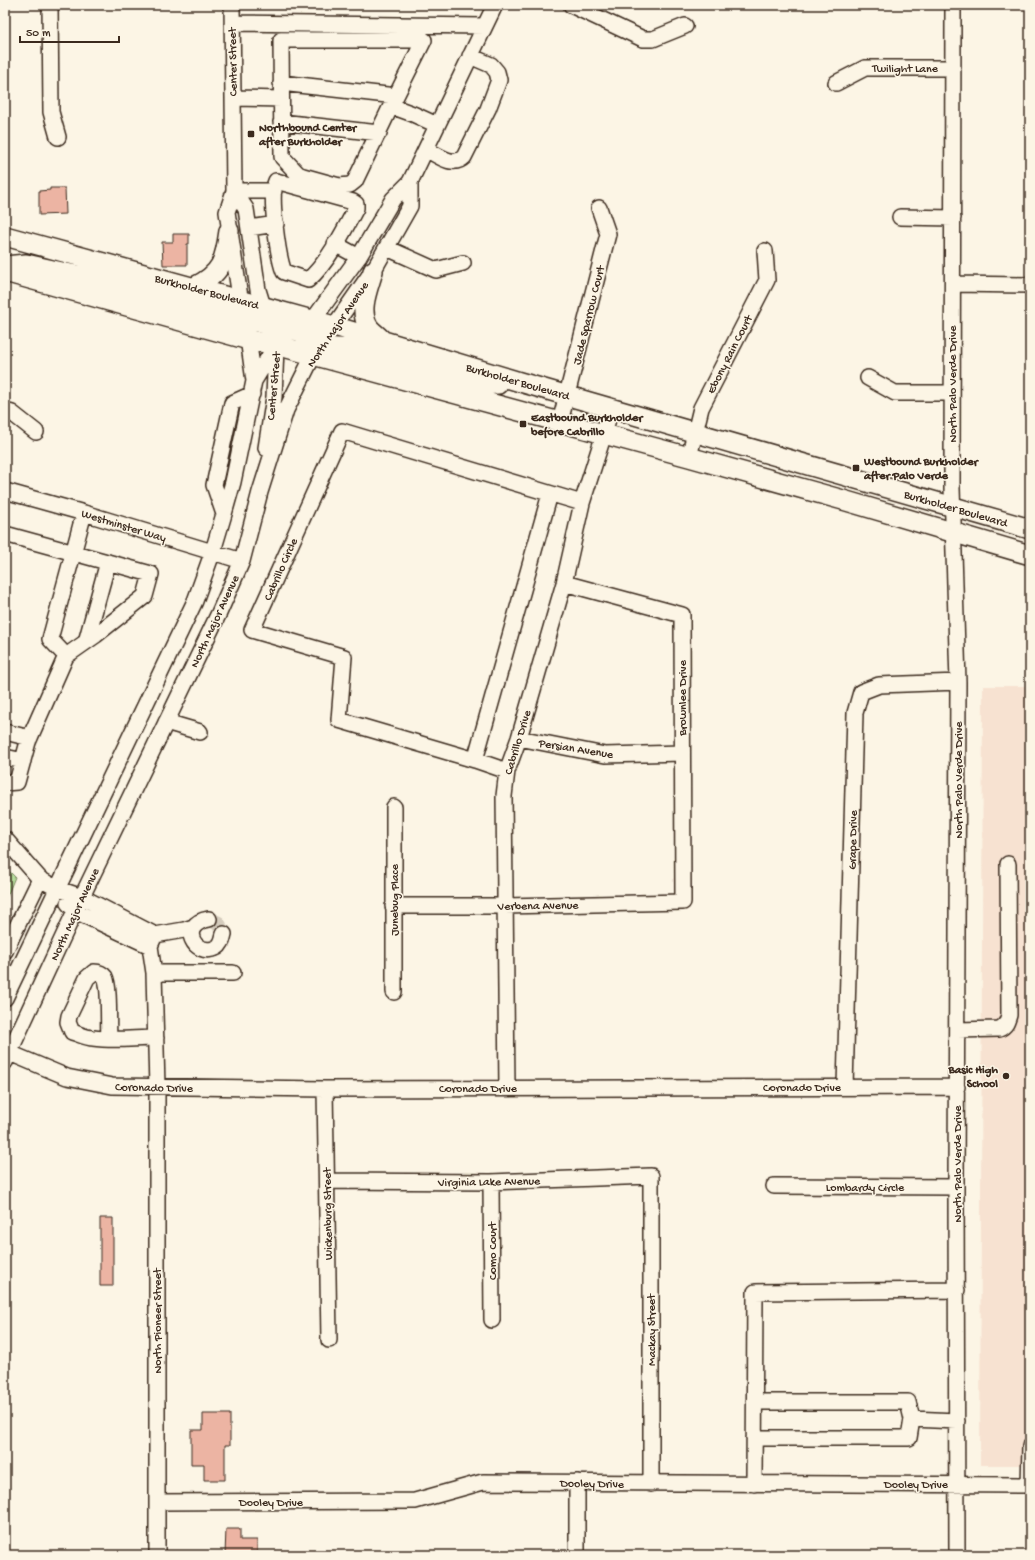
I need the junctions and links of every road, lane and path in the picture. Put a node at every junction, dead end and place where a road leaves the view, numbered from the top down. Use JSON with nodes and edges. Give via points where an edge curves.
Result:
{"nodes":[{"id":1,"x":50,"y":5,"type":"edge"},
{"id":2,"x":232,"y":5,"type":"edge"},
{"id":3,"x":495,"y":5,"type":"edge"},
{"id":4,"x":571,"y":5,"type":"edge"},
{"id":5,"x":953,"y":5,"type":"edge"},
{"id":6,"x":232,"y":23,"type":"junction"},
{"id":7,"x":485,"y":26,"type":"junction"},
{"id":8,"x":685,"y":26,"type":"dead end"},
{"id":9,"x":470,"y":56,"type":"junction"},
{"id":10,"x":953,"y":68,"type":"junction"},
{"id":11,"x":281,"y":83,"type":"junction"},
{"id":12,"x":836,"y":83,"type":"dead end"},
{"id":13,"x":233,"y":98,"type":"junction"},
{"id":14,"x":281,"y":99,"type":"junction"},
{"id":15,"x":394,"y":101,"type":"junction"},
{"id":16,"x":282,"y":122,"type":"junction"},
{"id":17,"x":437,"y":125,"type":"junction"},
{"id":18,"x":379,"y":133,"type":"junction"},
{"id":19,"x":58,"y":137,"type":"dead end"},
{"id":20,"x":426,"y":149,"type":"junction"},
{"id":21,"x":410,"y":182,"type":"junction"},
{"id":22,"x":234,"y":191,"type":"junction"},
{"id":23,"x":274,"y":191,"type":"junction"},
{"id":24,"x":599,"y":208,"type":"dead end"},
{"id":25,"x":900,"y":217,"type":"dead end"},
{"id":26,"x":953,"y":218,"type":"junction"},
{"id":27,"x":276,"y":224,"type":"junction"},
{"id":28,"x":249,"y":228,"type":"junction"},
{"id":29,"x":229,"y":231,"type":"junction"},
{"id":30,"x":5,"y":236,"type":"edge"},
{"id":31,"x":335,"y":244,"type":"junction"},
{"id":32,"x":387,"y":248,"type":"junction"},
{"id":33,"x":765,"y":251,"type":"dead end"},
{"id":34,"x":359,"y":257,"type":"junction"},
{"id":35,"x":462,"y":263,"type":"dead end"},
{"id":36,"x":5,"y":266,"type":"edge"},
{"id":37,"x":373,"y":271,"type":"junction"},
{"id":38,"x":5,"y":272,"type":"edge"},
{"id":39,"x":953,"y":284,"type":"junction"},
{"id":40,"x":1030,"y":285,"type":"edge"},
{"id":41,"x":194,"y":288,"type":"junction"},
{"id":42,"x":239,"y":300,"type":"junction"},
{"id":43,"x":263,"y":306,"type":"junction"},
{"id":44,"x":244,"y":318,"type":"junction"},
{"id":45,"x":313,"y":320,"type":"junction"},
{"id":46,"x":269,"y":324,"type":"junction"},
{"id":47,"x":334,"y":326,"type":"junction"},
{"id":48,"x":298,"y":331,"type":"junction"},
{"id":49,"x":249,"y":340,"type":"junction"},
{"id":50,"x":383,"y":341,"type":"junction"},
{"id":51,"x":276,"y":345,"type":"junction"},
{"id":52,"x":316,"y":352,"type":"junction"},
{"id":53,"x":868,"y":378,"type":"dead end"},
{"id":54,"x":520,"y":382,"type":"junction"},
{"id":55,"x":253,"y":388,"type":"junction"},
{"id":56,"x":952,"y":393,"type":"junction"},
{"id":57,"x":568,"y":396,"type":"junction"},
{"id":58,"x":611,"y":408,"type":"junction"},
{"id":59,"x":5,"y":411,"type":"edge"},
{"id":60,"x":560,"y":422,"type":"junction"},
{"id":61,"x":36,"y":432,"type":"dead end"},
{"id":62,"x":695,"y":432,"type":"junction"},
{"id":63,"x":604,"y":434,"type":"junction"},
{"id":64,"x":689,"y":457,"type":"junction"},
{"id":65,"x":5,"y":491,"type":"edge"},
{"id":66,"x":260,"y":492,"type":"junction"},
{"id":67,"x":550,"y":494,"type":"junction"},
{"id":68,"x":582,"y":503,"type":"junction"},
{"id":69,"x":952,"y":507,"type":"junction"},
{"id":70,"x":84,"y":512,"type":"junction"},
{"id":71,"x":1030,"y":529,"type":"edge"},
{"id":72,"x":954,"y":533,"type":"junction"},
{"id":73,"x":5,"y":534,"type":"edge"},
{"id":74,"x":213,"y":551,"type":"junction"},
{"id":75,"x":74,"y":553,"type":"junction"},
{"id":76,"x":1030,"y":555,"type":"edge"},
{"id":77,"x":242,"y":561,"type":"junction"},
{"id":78,"x":108,"y":562,"type":"junction"},
{"id":79,"x":564,"y":583,"type":"junction"},
{"id":80,"x":86,"y":642,"type":"junction"},
{"id":81,"x":66,"y":656,"type":"junction"},
{"id":82,"x":958,"y":682,"type":"junction"},
{"id":83,"x":166,"y":722,"type":"junction"},
{"id":84,"x":5,"y":732,"type":"edge"},
{"id":85,"x":200,"y":732,"type":"dead end"},
{"id":86,"x":30,"y":738,"type":"junction"},
{"id":87,"x":519,"y":738,"type":"junction"},
{"id":88,"x":682,"y":753,"type":"junction"},
{"id":89,"x":5,"y":757,"type":"edge"},
{"id":90,"x":475,"y":760,"type":"junction"},
{"id":91,"x":23,"y":761,"type":"junction"},
{"id":92,"x":507,"y":771,"type":"junction"},
{"id":93,"x":5,"y":783,"type":"edge"},
{"id":94,"x":394,"y":807,"type":"dead end"},
{"id":95,"x":5,"y":839,"type":"edge"},
{"id":96,"x":1008,"y":864,"type":"dead end"},
{"id":97,"x":40,"y":879,"type":"junction"},
{"id":98,"x":56,"y":888,"type":"junction"},
{"id":99,"x":82,"y":897,"type":"junction"},
{"id":100,"x":682,"y":902,"type":"joint"},
{"id":101,"x":393,"y":906,"type":"junction"},
{"id":102,"x":504,"y":906,"type":"junction"},
{"id":103,"x":75,"y":911,"type":"junction"},
{"id":104,"x":209,"y":919,"type":"dead end"},
{"id":105,"x":122,"y":926,"type":"junction"},
{"id":106,"x":193,"y":927,"type":"junction"},
{"id":107,"x":224,"y":934,"type":"dead end"},
{"id":108,"x":153,"y":941,"type":"junction"},
{"id":109,"x":212,"y":949,"type":"junction"},
{"id":110,"x":5,"y":951,"type":"edge"},
{"id":111,"x":154,"y":973,"type":"junction"},
{"id":112,"x":213,"y":974,"type":"junction"},
{"id":113,"x":233,"y":974,"type":"dead end"},
{"id":114,"x":394,"y":992,"type":"dead end"},
{"id":115,"x":5,"y":998,"type":"edge"},
{"id":116,"x":957,"y":1030,"type":"junction"},
{"id":117,"x":109,"y":1038,"type":"dead end"},
{"id":118,"x":156,"y":1038,"type":"junction"},
{"id":119,"x":6,"y":1055,"type":"edge"},
{"id":120,"x":157,"y":1087,"type":"junction"},
{"id":121,"x":845,"y":1087,"type":"junction"},
{"id":122,"x":957,"y":1087,"type":"junction"},
{"id":123,"x":506,"y":1088,"type":"junction"},
{"id":124,"x":325,"y":1089,"type":"junction"},
{"id":125,"x":651,"y":1176,"type":"joint"},
{"id":126,"x":327,"y":1181,"type":"junction"},
{"id":127,"x":491,"y":1182,"type":"junction"},
{"id":128,"x":774,"y":1186,"type":"dead end"},
{"id":129,"x":956,"y":1187,"type":"junction"},
{"id":130,"x":957,"y":1290,"type":"junction"},
{"id":131,"x":492,"y":1320,"type":"dead end"},
{"id":132,"x":329,"y":1340,"type":"dead end"},
{"id":133,"x":754,"y":1402,"type":"junction"},
{"id":134,"x":912,"y":1419,"type":"junction"},
{"id":135,"x":957,"y":1421,"type":"junction"},
{"id":136,"x":754,"y":1438,"type":"junction"},
{"id":137,"x":1030,"y":1446,"type":"edge"},
{"id":138,"x":577,"y":1482,"type":"junction"},
{"id":139,"x":650,"y":1484,"type":"junction"},
{"id":140,"x":754,"y":1484,"type":"junction"},
{"id":141,"x":957,"y":1484,"type":"junction"},
{"id":142,"x":1030,"y":1485,"type":"edge"},
{"id":143,"x":157,"y":1502,"type":"junction"},
{"id":144,"x":157,"y":1555,"type":"edge"},
{"id":145,"x":576,"y":1555,"type":"edge"},
{"id":146,"x":957,"y":1555,"type":"edge"}],
"edges":[{"from":1,"to":19,"type":"street","via":[[51,112]]},
{"from":2,"to":6,"type":"street","name":"Center Street"},
{"from":3,"to":7,"type":"street","name":"North Major Avenue"},
{"from":4,"to":8,"type":"street","via":[[643,39],[653,40]]},
{"from":5,"to":10,"type":"street","name":"North Palo Verde Drive"},
{"from":6,"to":7,"type":"street"},
{"from":6,"to":13,"type":"street","name":"Center Street"},
{"from":7,"to":9,"type":"street","name":"North Major Avenue"},
{"from":9,"to":17,"type":"street","name":"North Major Avenue"},
{"from":9,"to":20,"type":"street","via":[[491,65],[499,77],[488,109],[461,160],[452,162]]},
{"from":10,"to":12,"type":"street","name":"Twilight Lane","via":[[865,68]]},
{"from":10,"to":26,"type":"street","name":"North Palo Verde Drive"},
{"from":11,"to":14,"type":"street"},
{"from":11,"to":15,"type":"street"},
{"from":11,"to":15,"type":"street","via":[[281,40],[424,40]]},
{"from":13,"to":14,"type":"street"},
{"from":13,"to":22,"type":"street","name":"Center Street"},
{"from":14,"to":16,"type":"street"},
{"from":15,"to":17,"type":"street"},
{"from":15,"to":18,"type":"street"},
{"from":16,"to":18,"type":"street"},
{"from":16,"to":18,"type":"street","via":[[282,157],[285,162],[298,174],[339,186],[350,185],[355,181]]},
{"from":17,"to":20,"type":"street","name":"North Major Avenue"},
{"from":20,"to":21,"type":"street","name":"North Major Avenue"},
{"from":21,"to":32,"type":"street","name":"North Major Avenue","via":[[410,206]]},
{"from":21,"to":34,"type":"street","name":"North Major Avenue","via":[[393,199]]},
{"from":22,"to":23,"type":"street"},
{"from":22,"to":28,"type":"street","name":"Center Street","via":[[246,209]]},
{"from":22,"to":29,"type":"street","name":"Center Street","via":[[227,212]]},
{"from":23,"to":27,"type":"street"},
{"from":23,"to":31,"type":"street","via":[[276,181],[356,204]]},
{"from":24,"to":57,"type":"street","name":"Jade Sparrow Court","via":[[608,234]]},
{"from":25,"to":26,"type":"street"},
{"from":26,"to":39,"type":"street","name":"North Palo Verde Drive"},
{"from":27,"to":28,"type":"street"},
{"from":27,"to":31,"type":"street","via":[[284,272],[308,280],[317,272]]},
{"from":28,"to":43,"type":"street","name":"Center Street","via":[[258,290]]},
{"from":29,"to":41,"type":"main road","via":[[226,255],[219,268],[206,281]]},
{"from":29,"to":42,"type":"street","name":"Center Street"},
{"from":30,"to":41,"type":"main road","name":"Burkholder Boulevard"},
{"from":31,"to":34,"type":"street"},
{"from":32,"to":35,"type":"street","via":[[436,270]]},
{"from":32,"to":37,"type":"street","name":"North Major Avenue"},
{"from":33,"to":62,"type":"street","name":"Ebony Rain Court","via":[[767,280],[701,408]]},
{"from":34,"to":45,"type":"street","name":"North Major Avenue"},
{"from":36,"to":44,"type":"main road","via":[[26,264]]},
{"from":37,"to":47,"type":"street","name":"North Major Avenue"},
{"from":37,"to":50,"type":"main road","via":[[364,313],[368,326]]},
{"from":38,"to":49,"type":"main road"},
{"from":39,"to":40,"type":"street"},
{"from":39,"to":56,"type":"street","name":"North Palo Verde Drive"},
{"from":41,"to":42,"type":"main road","name":"Burkholder Boulevard"},
{"from":42,"to":43,"type":"main road","name":"Burkholder Boulevard"},
{"from":42,"to":44,"type":"street","name":"Center Street"},
{"from":43,"to":45,"type":"main road","name":"Burkholder Boulevard"},
{"from":43,"to":46,"type":"street","name":"Center Street"},
{"from":44,"to":46,"type":"main road"},
{"from":44,"to":49,"type":"street","name":"Center Street"},
{"from":45,"to":47,"type":"main road","name":"Burkholder Boulevard"},
{"from":45,"to":48,"type":"street","name":"North Major Avenue"},
{"from":46,"to":48,"type":"main road"},
{"from":46,"to":51,"type":"street","name":"Center Street"},
{"from":47,"to":48,"type":"main road"},
{"from":47,"to":50,"type":"main road","name":"Burkholder Boulevard"},
{"from":47,"to":52,"type":"street","name":"North Major Avenue"},
{"from":48,"to":51,"type":"street","name":"North Major Avenue"},
{"from":49,"to":51,"type":"main road"},
{"from":49,"to":55,"type":"street","name":"Center Street"},
{"from":50,"to":54,"type":"main road","name":"Burkholder Boulevard"},
{"from":51,"to":52,"type":"main road"},
{"from":51,"to":55,"type":"street","name":"North Major Avenue"},
{"from":51,"to":66,"type":"street","name":"Center Street","via":[[274,397]]},
{"from":52,"to":54,"type":"main road","via":[[355,349],[482,385]]},
{"from":52,"to":60,"type":"main road","name":"Burkholder Boulevard"},
{"from":52,"to":66,"type":"street","name":"North Major Avenue","via":[[286,410]]},
{"from":53,"to":56,"type":"street","via":[[895,393]]},
{"from":54,"to":57,"type":"main road","name":"Burkholder Boulevard"},
{"from":55,"to":74,"type":"street","name":"North Major Avenue","via":[[233,482]]},
{"from":56,"to":69,"type":"street","name":"North Palo Verde Drive"},
{"from":57,"to":58,"type":"main road","name":"Burkholder Boulevard"},
{"from":57,"to":60,"type":"street","name":"Jade Sparrow Court"},
{"from":58,"to":62,"type":"main road","name":"Burkholder Boulevard"},
{"from":58,"to":63,"type":"street","name":"Cabrillo Drive"},
{"from":59,"to":61,"type":"street","via":[[12,413]]},
{"from":60,"to":63,"type":"main road","name":"Burkholder Boulevard"},
{"from":62,"to":64,"type":"street","name":"Ebony Rain Court"},
{"from":62,"to":69,"type":"main road","name":"Burkholder Boulevard"},
{"from":63,"to":64,"type":"main road","name":"Burkholder Boulevard"},
{"from":63,"to":68,"type":"street","name":"Cabrillo Drive"},
{"from":64,"to":72,"type":"main road","name":"Burkholder Boulevard"},
{"from":65,"to":70,"type":"street","name":"Westminster Way"},
{"from":66,"to":77,"type":"street","name":"North Major Avenue"},
{"from":67,"to":68,"type":"street","name":"Cabrillo Circle"},
{"from":67,"to":90,"type":"street"},
{"from":67,"to":90,"type":"street","name":"Cabrillo Circle","via":[[342,431],[252,630],[344,657],[339,720]]},
{"from":68,"to":79,"type":"street","name":"Cabrillo Drive"},
{"from":69,"to":71,"type":"main road","name":"Burkholder Boulevard"},
{"from":69,"to":72,"type":"street","name":"North Palo Verde Drive"},
{"from":70,"to":74,"type":"street","name":"Westminster Way"},
{"from":70,"to":75,"type":"street"},
{"from":72,"to":76,"type":"main road","name":"Burkholder Boulevard"},
{"from":72,"to":82,"type":"street","name":"North Palo Verde Drive"},
{"from":73,"to":75,"type":"street"},
{"from":74,"to":77,"type":"street","name":"Westminster Way"},
{"from":74,"to":98,"type":"street","name":"North Major Avenue","via":[[195,601]]},
{"from":75,"to":78,"type":"street"},
{"from":75,"to":81,"type":"street","via":[[50,639]]},
{"from":77,"to":83,"type":"street","name":"North Major Avenue"},
{"from":78,"to":80,"type":"street"},
{"from":78,"to":80,"type":"street","via":[[150,574],[145,596]]},
{"from":79,"to":87,"type":"street","name":"Cabrillo Drive"},
{"from":79,"to":88,"type":"street","name":"Brownlee Drive","via":[[682,615]]},
{"from":80,"to":81,"type":"street"},
{"from":81,"to":86,"type":"street"},
{"from":82,"to":116,"type":"street","name":"North Palo Verde Drive"},
{"from":82,"to":121,"type":"street","name":"Grape Drive","via":[[879,685],[860,692],[855,713]]},
{"from":83,"to":85,"type":"street"},
{"from":83,"to":99,"type":"street","name":"North Major Avenue"},
{"from":84,"to":86,"type":"street"},
{"from":86,"to":91,"type":"street"},
{"from":87,"to":88,"type":"street","name":"Persian Avenue","via":[[605,755]]},
{"from":87,"to":92,"type":"street","name":"Cabrillo Drive"},
{"from":88,"to":100,"type":"street","name":"Brownlee Drive"},
{"from":89,"to":91,"type":"street"},
{"from":90,"to":92,"type":"street","name":"Cabrillo Circle"},
{"from":91,"to":93,"type":"street","via":[[17,782]]},
{"from":92,"to":102,"type":"street","name":"Cabrillo Drive","via":[[504,796]]},
{"from":94,"to":101,"type":"street","name":"Junebug Place"},
{"from":95,"to":97,"type":"street"},
{"from":96,"to":116,"type":"street","via":[[1007,1022],[999,1029]]},
{"from":97,"to":98,"type":"street"},
{"from":97,"to":110,"type":"street"},
{"from":98,"to":99,"type":"street"},
{"from":98,"to":103,"type":"street"},
{"from":98,"to":115,"type":"street","name":"North Major Avenue"},
{"from":99,"to":103,"type":"street","name":"North Major Avenue"},
{"from":99,"to":105,"type":"street"},
{"from":100,"to":102,"type":"street","name":"Verbena Avenue"},
{"from":101,"to":102,"type":"street","name":"Verbena Avenue"},
{"from":101,"to":114,"type":"street","name":"Junebug Place"},
{"from":102,"to":123,"type":"street","name":"Cabrillo Drive"},
{"from":103,"to":105,"type":"street"},
{"from":103,"to":119,"type":"street","name":"North Major Avenue"},
{"from":104,"to":106,"type":"street","via":[[201,920]]},
{"from":105,"to":108,"type":"street"},
{"from":106,"to":108,"type":"street"},
{"from":106,"to":109,"type":"street","via":[[194,942],[197,946]]},
{"from":107,"to":109,"type":"street","via":[[221,944]]},
{"from":108,"to":111,"type":"street","name":"North Pioneer Street"},
{"from":109,"to":112,"type":"street"},
{"from":111,"to":112,"type":"street"},
{"from":111,"to":118,"type":"street","name":"North Pioneer Street"},
{"from":112,"to":113,"type":"street"},
{"from":116,"to":122,"type":"street","name":"North Palo Verde Drive"},
{"from":117,"to":118,"type":"street"},
{"from":118,"to":120,"type":"street","name":"North Pioneer Street"},
{"from":119,"to":120,"type":"street","name":"Coronado Drive","via":[[67,1077],[112,1086]]},
{"from":120,"to":124,"type":"street","name":"Coronado Drive"},
{"from":120,"to":143,"type":"street","name":"North Pioneer Street"},
{"from":121,"to":122,"type":"street","name":"Coronado Drive"},
{"from":121,"to":123,"type":"street","name":"Coronado Drive"},
{"from":122,"to":129,"type":"street","name":"North Palo Verde Drive"},
{"from":123,"to":124,"type":"street","name":"Coronado Drive"},
{"from":124,"to":126,"type":"street","name":"Wickenburg Street"},
{"from":125,"to":127,"type":"street","name":"Virginia Lake Avenue"},
{"from":125,"to":139,"type":"street","name":"Mackay Street"},
{"from":126,"to":127,"type":"street","name":"Virginia Lake Avenue"},
{"from":126,"to":132,"type":"street","name":"Wickenburg Street"},
{"from":127,"to":131,"type":"street","name":"Como Court"},
{"from":128,"to":129,"type":"street","name":"Lombardy Circle"},
{"from":129,"to":130,"type":"street","name":"North Palo Verde Drive"},
{"from":130,"to":133,"type":"street","via":[[755,1292]]},
{"from":130,"to":135,"type":"street","name":"North Palo Verde Drive"},
{"from":133,"to":134,"type":"street","via":[[908,1402]]},
{"from":133,"to":136,"type":"street"},
{"from":134,"to":135,"type":"street"},
{"from":134,"to":136,"type":"street","via":[[909,1438]]},
{"from":135,"to":141,"type":"street","name":"North Palo Verde Drive"},
{"from":136,"to":140,"type":"street"},
{"from":137,"to":142,"type":"street"},
{"from":138,"to":139,"type":"street","name":"Dooley Drive"},
{"from":138,"to":143,"type":"street","name":"Dooley Drive","via":[[483,1482],[415,1501]]},
{"from":138,"to":145,"type":"street"},
{"from":139,"to":140,"type":"street","name":"Dooley Drive"},
{"from":140,"to":141,"type":"street","name":"Dooley Drive"},
{"from":141,"to":142,"type":"street","name":"Dooley Drive"},
{"from":141,"to":146,"type":"street","name":"North Palo Verde Drive"},
{"from":143,"to":144,"type":"street","name":"North Pioneer Street"}]}
